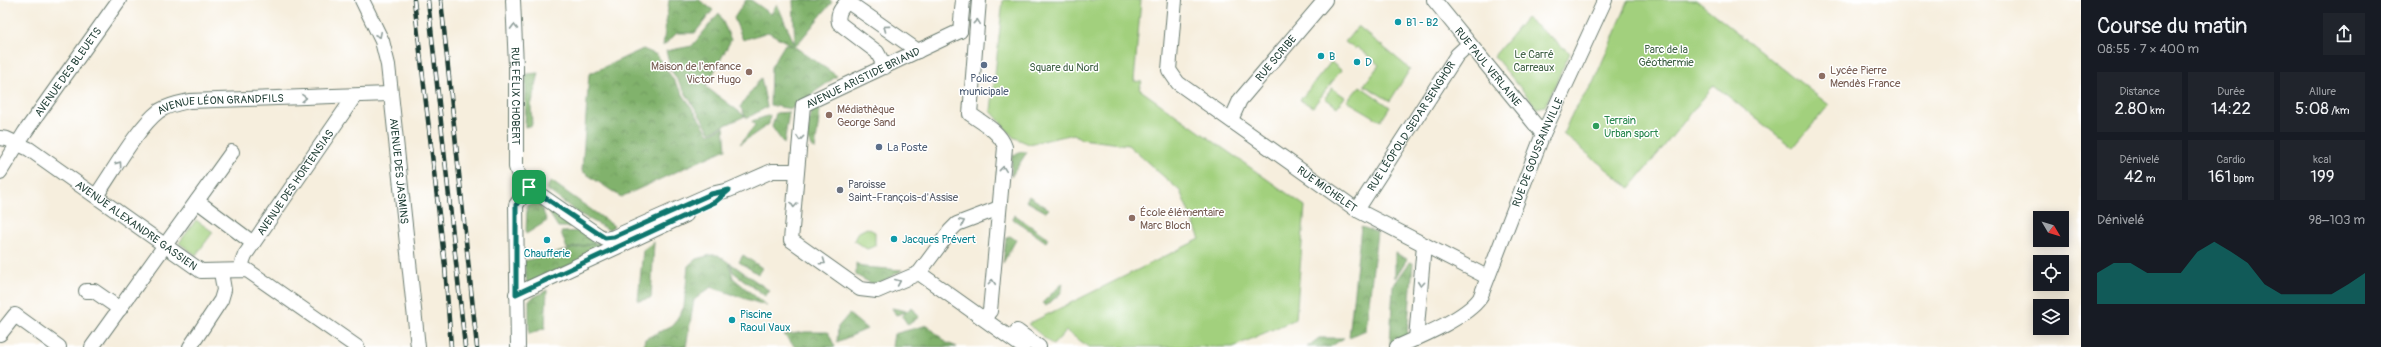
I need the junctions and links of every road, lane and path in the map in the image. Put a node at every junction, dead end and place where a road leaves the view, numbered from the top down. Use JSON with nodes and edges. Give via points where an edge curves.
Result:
{"nodes":[{"id":1,"x":119,"y":0,"type":"edge"},
{"id":2,"x":362,"y":0,"type":"edge"},
{"id":3,"x":513,"y":0,"type":"edge"},
{"id":4,"x":963,"y":0,"type":"edge"},
{"id":5,"x":979,"y":0,"type":"edge"},
{"id":6,"x":1175,"y":0,"type":"edge"},
{"id":7,"x":1184,"y":0,"type":"edge"},
{"id":8,"x":1325,"y":0,"type":"edge"},
{"id":9,"x":1434,"y":0,"type":"edge"},
{"id":10,"x":1605,"y":0,"type":"edge"},
{"id":11,"x":960,"y":31,"type":"junction"},
{"id":12,"x":974,"y":44,"type":"junction"},
{"id":13,"x":1469,"y":44,"type":"junction"},
{"id":14,"x":918,"y":51,"type":"junction"},
{"id":15,"x":885,"y":66,"type":"junction"},
{"id":16,"x":1178,"y":83,"type":"junction"},
{"id":17,"x":390,"y":94,"type":"junction"},
{"id":18,"x":354,"y":97,"type":"junction"},
{"id":19,"x":1231,"y":120,"type":"junction"},
{"id":20,"x":1543,"y":134,"type":"junction"},
{"id":21,"x":0,"y":138,"type":"edge"},
{"id":22,"x":17,"y":144,"type":"junction"},
{"id":23,"x":232,"y":152,"type":"dead end"},
{"id":24,"x":797,"y":171,"type":"junction"},
{"id":25,"x":0,"y":172,"type":"edge"},
{"id":26,"x":529,"y":187,"type":"junction"},
{"id":27,"x":96,"y":196,"type":"junction"},
{"id":28,"x":197,"y":201,"type":"junction"},
{"id":29,"x":999,"y":208,"type":"junction"},
{"id":30,"x":1357,"y":210,"type":"junction"},
{"id":31,"x":253,"y":243,"type":"junction"},
{"id":32,"x":165,"y":245,"type":"junction"},
{"id":33,"x":608,"y":245,"type":"junction"},
{"id":34,"x":1424,"y":245,"type":"junction"},
{"id":35,"x":243,"y":270,"type":"junction"},
{"id":36,"x":221,"y":272,"type":"junction"},
{"id":37,"x":920,"y":272,"type":"junction"},
{"id":38,"x":1487,"y":277,"type":"junction"},
{"id":39,"x":86,"y":291,"type":"dead end"},
{"id":40,"x":516,"y":294,"type":"junction"},
{"id":41,"x":120,"y":309,"type":"junction"},
{"id":42,"x":987,"y":315,"type":"junction"},
{"id":43,"x":0,"y":334,"type":"edge"},
{"id":44,"x":1411,"y":343,"type":"edge"},
{"id":45,"x":59,"y":347,"type":"edge"},
{"id":46,"x":92,"y":347,"type":"edge"},
{"id":47,"x":190,"y":347,"type":"edge"},
{"id":48,"x":357,"y":347,"type":"edge"},
{"id":49,"x":418,"y":347,"type":"edge"},
{"id":50,"x":518,"y":347,"type":"edge"},
{"id":51,"x":1023,"y":347,"type":"edge"},
{"id":52,"x":1039,"y":347,"type":"edge"},
{"id":53,"x":1397,"y":347,"type":"edge"}],
"edges":[{"from":1,"to":22,"type":"street","name":"AVENUE DES BLEUETS"},
{"from":2,"to":17,"type":"street","name":"AVENUE DES JASMINS","one_way":true,"via":[[382,41],[388,65]]},
{"from":26,"to":3,"type":"street","name":"RUE FÉLIX CHOBERT","one_way":true,"via":[[520,179],[516,167]]},
{"from":4,"to":11,"type":"street"},
{"from":12,"to":5,"type":"street","one_way":true},
{"from":6,"to":16,"type":"street","name":"RUE MICHELET","via":[[1169,70]]},
{"from":7,"to":16,"type":"street"},
{"from":8,"to":19,"type":"street","name":"RUE SCRIBE","via":[[1240,100]]},
{"from":9,"to":13,"type":"street","name":"RUE PAUL VERLAINE"},
{"from":10,"to":20,"type":"street","name":"RUE DE GOUSSAINVILLE"},
{"from":11,"to":12,"type":"street"},
{"from":11,"to":14,"type":"street","name":"AVENUE ARISTIDE BRIAND"},
{"from":29,"to":12,"type":"street","one_way":true,"via":[[1005,147],[995,132],[970,114]]},
{"from":13,"to":20,"type":"street","name":"RUE PAUL VERLAINE"},
{"from":13,"to":30,"type":"street","name":"RUE LÉOPOLD SEDAR SENGHOR","via":[[1457,55]]},
{"from":14,"to":15,"type":"street","name":"AVENUE ARISTIDE BRIAND"},
{"from":14,"to":15,"type":"street","one_way":true,"via":[[846,3],[840,9],[840,23],[877,52]]},
{"from":15,"to":24,"type":"street","name":"AVENUE ARISTIDE BRIAND","one_way":true,"via":[[803,106]]},
{"from":16,"to":19,"type":"street","name":"RUE MICHELET"},
{"from":17,"to":18,"type":"street","name":"AVENUE LÉON GRANDFILS"},
{"from":17,"to":49,"type":"street","name":"AVENUE DES JASMINS"},
{"from":27,"to":18,"type":"street","name":"AVENUE LÉON GRANDFILS","one_way":true,"via":[[146,124],[160,110],[173,104],[189,101]]},
{"from":18,"to":31,"type":"street","name":"AVENUE DES HORTENSIAS"},
{"from":19,"to":30,"type":"street","name":"RUE MICHELET"},
{"from":20,"to":38,"type":"street","name":"RUE DE GOUSSAINVILLE"},
{"from":21,"to":22,"type":"street","name":"AVENUE ALEXANDRE GASSIEN"},
{"from":22,"to":25,"type":"street","name":"AVENUE DES BLEUETS"},
{"from":22,"to":27,"type":"street","name":"AVENUE ALEXANDRE GASSIEN","via":[[29,149]]},
{"from":23,"to":28,"type":"street"},
{"from":24,"to":33,"type":"street","via":[[772,171],[729,190],[715,202]]},
{"from":24,"to":37,"type":"street","one_way":true,"via":[[791,240],[868,292],[877,291]]},
{"from":26,"to":33,"type":"street"},
{"from":26,"to":40,"type":"street","via":[[516,205]]},
{"from":27,"to":32,"type":"street","name":"AVENUE ALEXANDRE GASSIEN"},
{"from":28,"to":31,"type":"street"},
{"from":28,"to":32,"type":"street"},
{"from":37,"to":29,"type":"street","one_way":true,"via":[[953,227]]},
{"from":42,"to":29,"type":"street","one_way":true},
{"from":30,"to":34,"type":"street","name":"RUE MICHELET"},
{"from":31,"to":35,"type":"street","name":"AVENUE DES HORTENSIAS","via":[[242,263]]},
{"from":32,"to":36,"type":"street","name":"AVENUE ALEXANDRE GASSIEN","via":[[200,271]]},
{"from":32,"to":41,"type":"street"},
{"from":33,"to":40,"type":"street"},
{"from":34,"to":38,"type":"street","name":"RUE MICHELET"},
{"from":34,"to":44,"type":"street","one_way":true},
{"from":35,"to":36,"type":"street","name":"AVENUE ALEXANDRE GASSIEN"},
{"from":35,"to":48,"type":"street","via":[[252,273]]},
{"from":36,"to":47,"type":"street","via":[[224,290],[221,300]]},
{"from":37,"to":42,"type":"street"},
{"from":38,"to":44,"type":"street","name":"RUE DE GOUSSAINVILLE","via":[[1480,298],[1474,305]]},
{"from":39,"to":41,"type":"street","via":[[94,291]]},
{"from":40,"to":50,"type":"street"},
{"from":41,"to":46,"type":"street"},
{"from":42,"to":51,"type":"street"},
{"from":42,"to":52,"type":"street"},
{"from":43,"to":45,"type":"street","via":[[15,315]]},
{"from":44,"to":53,"type":"street"}]}
